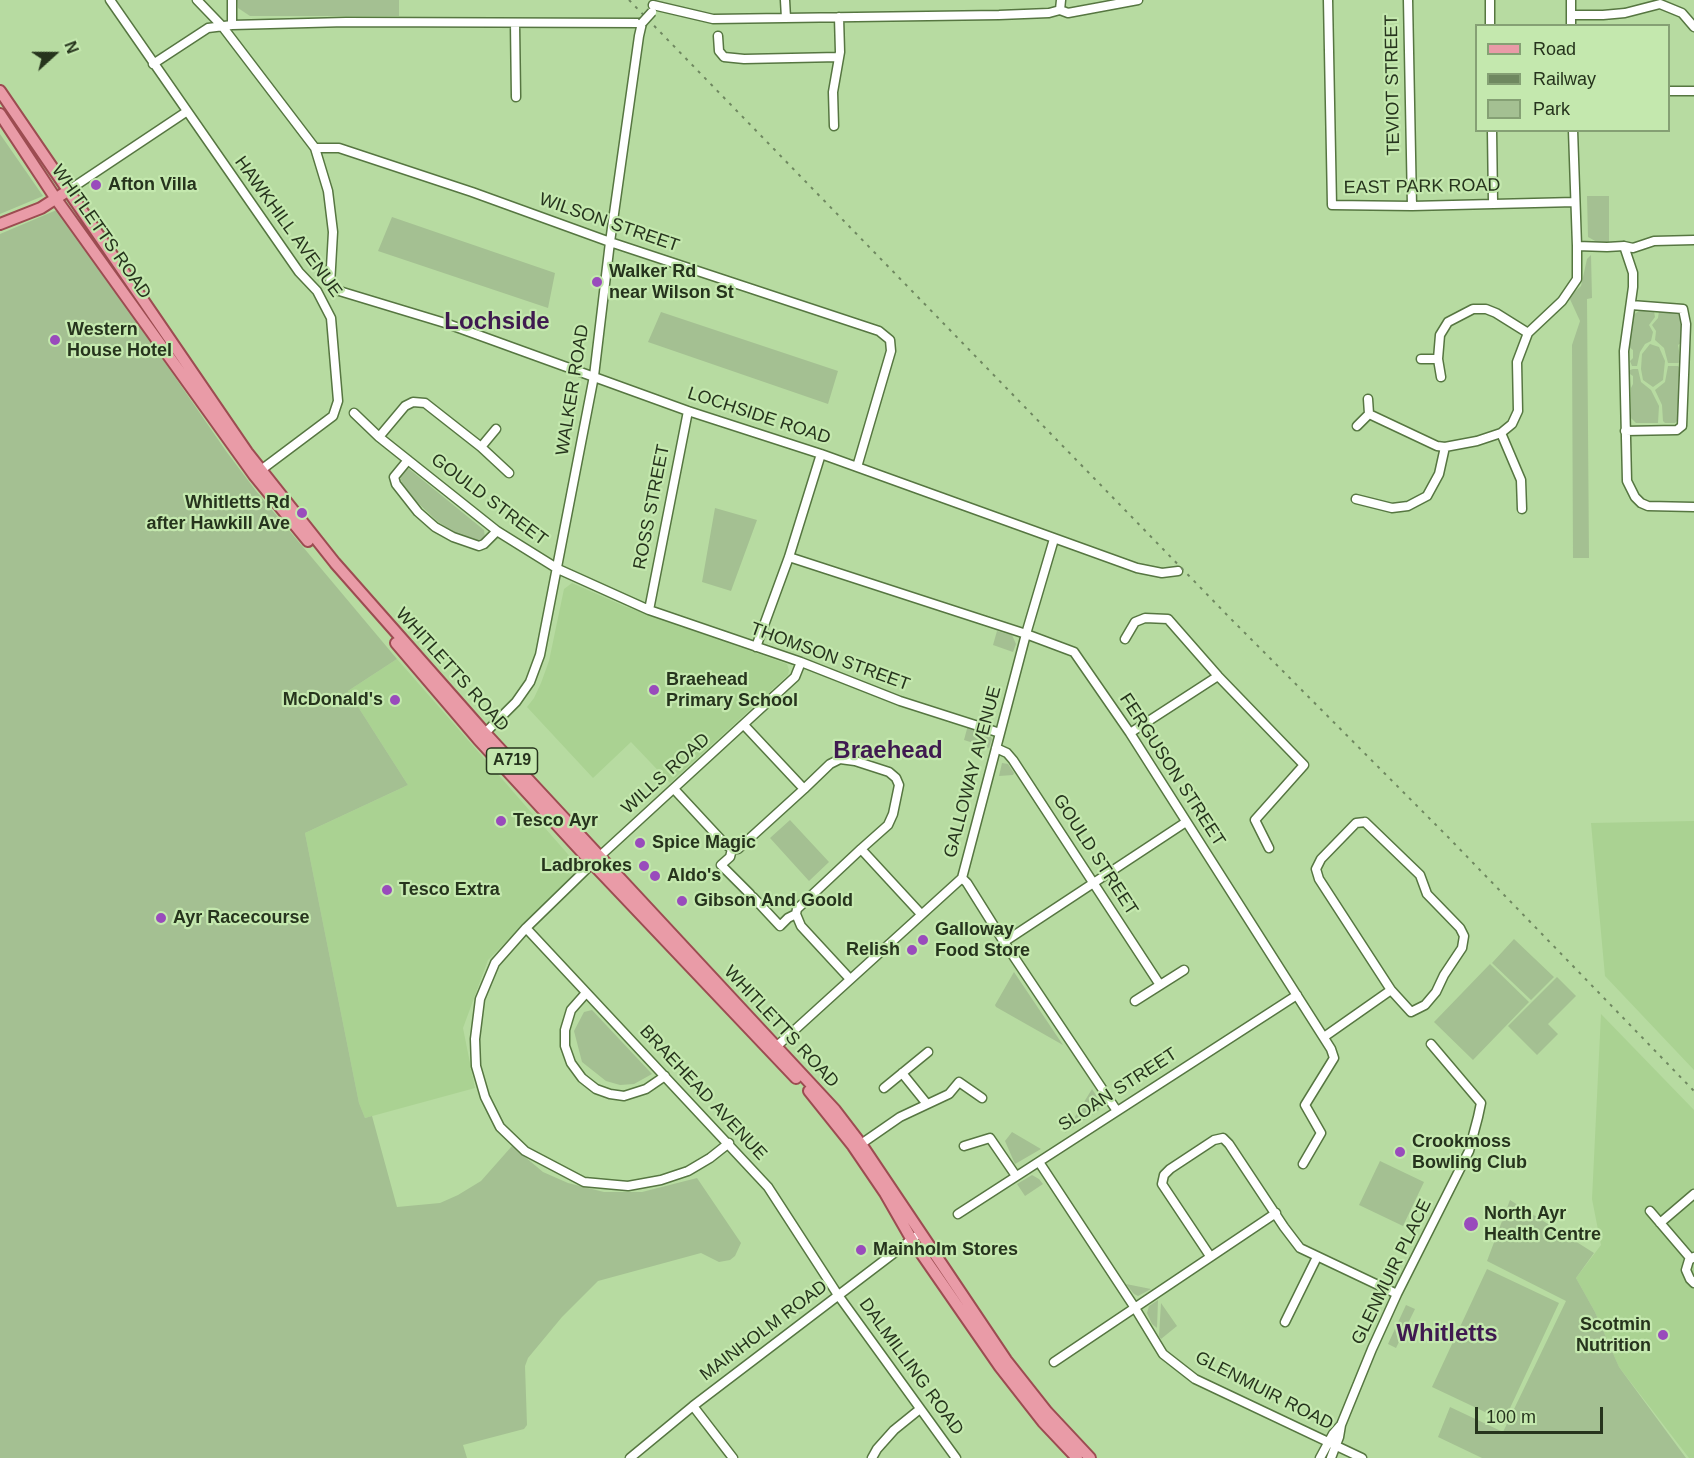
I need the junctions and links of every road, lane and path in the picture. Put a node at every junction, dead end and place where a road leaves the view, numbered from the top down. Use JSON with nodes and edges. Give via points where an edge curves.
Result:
{"nodes":[{"id":1,"x":110,"y":0,"type":"edge"},
{"id":2,"x":197,"y":0,"type":"edge"},
{"id":3,"x":231,"y":0,"type":"edge"},
{"id":4,"x":785,"y":0,"type":"edge"},
{"id":5,"x":1061,"y":0,"type":"edge"},
{"id":6,"x":1138,"y":0,"type":"edge"},
{"id":7,"x":1328,"y":0,"type":"edge"},
{"id":8,"x":1408,"y":0,"type":"edge"},
{"id":9,"x":1490,"y":0,"type":"edge"},
{"id":10,"x":1571,"y":0,"type":"edge"},
{"id":11,"x":1660,"y":2,"type":"edge"},
{"id":12,"x":653,"y":6,"type":"edge"},
{"id":13,"x":1060,"y":10,"type":"junction"},
{"id":14,"x":1571,"y":15,"type":"junction"},
{"id":15,"x":838,"y":17,"type":"junction"},
{"id":16,"x":786,"y":18,"type":"junction"},
{"id":17,"x":642,"y":23,"type":"junction"},
{"id":18,"x":514,"y":24,"type":"junction"},
{"id":19,"x":1490,"y":24,"type":"edge"},
{"id":20,"x":1571,"y":24,"type":"edge"},
{"id":21,"x":232,"y":25,"type":"junction"},
{"id":22,"x":222,"y":26,"type":"junction"},
{"id":23,"x":1694,"y":27,"type":"edge"},
{"id":24,"x":718,"y":36,"type":"dead end"},
{"id":25,"x":839,"y":57,"type":"junction"},
{"id":26,"x":153,"y":64,"type":"junction"},
{"id":27,"x":0,"y":91,"type":"edge"},
{"id":28,"x":1670,"y":91,"type":"edge"},
{"id":29,"x":1694,"y":91,"type":"edge"},
{"id":30,"x":516,"y":97,"type":"dead end"},
{"id":31,"x":186,"y":112,"type":"junction"},
{"id":32,"x":0,"y":114,"type":"edge"},
{"id":33,"x":834,"y":126,"type":"dead end"},
{"id":34,"x":1492,"y":132,"type":"edge"},
{"id":35,"x":1573,"y":132,"type":"edge"},
{"id":36,"x":315,"y":148,"type":"junction"},
{"id":37,"x":69,"y":190,"type":"junction"},
{"id":38,"x":56,"y":199,"type":"junction"},
{"id":39,"x":1493,"y":202,"type":"junction"},
{"id":40,"x":1575,"y":202,"type":"junction"},
{"id":41,"x":1412,"y":206,"type":"junction"},
{"id":42,"x":0,"y":224,"type":"edge"},
{"id":43,"x":1694,"y":240,"type":"edge"},
{"id":44,"x":610,"y":242,"type":"junction"},
{"id":45,"x":1578,"y":246,"type":"junction"},
{"id":46,"x":1624,"y":246,"type":"junction"},
{"id":47,"x":1631,"y":305,"type":"junction"},
{"id":48,"x":1528,"y":333,"type":"junction"},
{"id":49,"x":1421,"y":359,"type":"dead end"},
{"id":50,"x":1438,"y":359,"type":"junction"},
{"id":51,"x":594,"y":376,"type":"junction"},
{"id":52,"x":1441,"y":376,"type":"dead end"},
{"id":53,"x":1368,"y":399,"type":"dead end"},
{"id":54,"x":688,"y":411,"type":"junction"},
{"id":55,"x":354,"y":413,"type":"dead end"},
{"id":56,"x":1369,"y":414,"type":"junction"},
{"id":57,"x":1357,"y":426,"type":"dead end"},
{"id":58,"x":495,"y":429,"type":"dead end"},
{"id":59,"x":1625,"y":431,"type":"junction"},
{"id":60,"x":1501,"y":433,"type":"junction"},
{"id":61,"x":379,"y":437,"type":"junction"},
{"id":62,"x":481,"y":447,"type":"junction"},
{"id":63,"x":1444,"y":447,"type":"junction"},
{"id":64,"x":821,"y":454,"type":"junction"},
{"id":65,"x":408,"y":460,"type":"junction"},
{"id":66,"x":857,"y":467,"type":"junction"},
{"id":67,"x":261,"y":470,"type":"junction"},
{"id":68,"x":509,"y":473,"type":"dead end"},
{"id":69,"x":1356,"y":499,"type":"dead end"},
{"id":70,"x":1694,"y":507,"type":"edge"},
{"id":71,"x":1522,"y":509,"type":"dead end"},
{"id":72,"x":497,"y":531,"type":"junction"},
{"id":73,"x":1054,"y":538,"type":"junction"},
{"id":74,"x":789,"y":557,"type":"junction"},
{"id":75,"x":558,"y":569,"type":"junction"},
{"id":76,"x":1178,"y":571,"type":"dead end"},
{"id":77,"x":649,"y":610,"type":"junction"},
{"id":78,"x":1026,"y":634,"type":"junction"},
{"id":79,"x":1125,"y":639,"type":"dead end"},
{"id":80,"x":756,"y":647,"type":"junction"},
{"id":81,"x":801,"y":662,"type":"junction"},
{"id":82,"x":1218,"y":676,"type":"junction"},
{"id":83,"x":744,"y":725,"type":"junction"},
{"id":84,"x":1000,"y":733,"type":"junction"},
{"id":85,"x":1130,"y":733,"type":"junction"},
{"id":86,"x":482,"y":736,"type":"junction"},
{"id":87,"x":996,"y":748,"type":"junction"},
{"id":88,"x":674,"y":789,"type":"junction"},
{"id":89,"x":804,"y":789,"type":"junction"},
{"id":90,"x":1186,"y":822,"type":"junction"},
{"id":91,"x":1269,"y":848,"type":"dead end"},
{"id":92,"x":732,"y":849,"type":"junction"},
{"id":93,"x":861,"y":849,"type":"junction"},
{"id":94,"x":596,"y":860,"type":"junction"},
{"id":95,"x":962,"y":878,"type":"junction"},
{"id":96,"x":1094,"y":882,"type":"junction"},
{"id":97,"x":796,"y":914,"type":"junction"},
{"id":98,"x":921,"y":914,"type":"junction"},
{"id":99,"x":526,"y":928,"type":"junction"},
{"id":100,"x":1004,"y":942,"type":"junction"},
{"id":101,"x":1184,"y":970,"type":"dead end"},
{"id":102,"x":850,"y":979,"type":"junction"},
{"id":103,"x":1160,"y":985,"type":"junction"},
{"id":104,"x":1391,"y":990,"type":"junction"},
{"id":105,"x":586,"y":993,"type":"junction"},
{"id":106,"x":1297,"y":995,"type":"junction"},
{"id":107,"x":1135,"y":1001,"type":"dead end"},
{"id":108,"x":1324,"y":1037,"type":"junction"},
{"id":109,"x":1431,"y":1044,"type":"dead end"},
{"id":110,"x":777,"y":1046,"type":"junction"},
{"id":111,"x":928,"y":1052,"type":"dead end"},
{"id":112,"x":902,"y":1073,"type":"junction"},
{"id":113,"x":665,"y":1076,"type":"junction"},
{"id":114,"x":884,"y":1088,"type":"dead end"},
{"id":115,"x":982,"y":1098,"type":"dead end"},
{"id":116,"x":927,"y":1104,"type":"junction"},
{"id":117,"x":1117,"y":1111,"type":"junction"},
{"id":118,"x":729,"y":1143,"type":"junction"},
{"id":119,"x":861,"y":1144,"type":"junction"},
{"id":120,"x":964,"y":1146,"type":"dead end"},
{"id":121,"x":1039,"y":1162,"type":"junction"},
{"id":122,"x":1303,"y":1164,"type":"dead end"},
{"id":123,"x":1016,"y":1176,"type":"junction"},
{"id":124,"x":1694,"y":1194,"type":"edge"},
{"id":125,"x":1650,"y":1211,"type":"dead end"},
{"id":126,"x":1276,"y":1213,"type":"junction"},
{"id":127,"x":958,"y":1214,"type":"dead end"},
{"id":128,"x":1660,"y":1224,"type":"junction"},
{"id":129,"x":916,"y":1237,"type":"junction"},
{"id":130,"x":1210,"y":1256,"type":"junction"},
{"id":131,"x":1317,"y":1257,"type":"junction"},
{"id":132,"x":1692,"y":1258,"type":"edge"},
{"id":133,"x":1694,"y":1283,"type":"edge"},
{"id":134,"x":1397,"y":1294,"type":"junction"},
{"id":135,"x":838,"y":1295,"type":"junction"},
{"id":136,"x":1135,"y":1308,"type":"junction"},
{"id":137,"x":1285,"y":1322,"type":"dead end"},
{"id":138,"x":1054,"y":1362,"type":"dead end"},
{"id":139,"x":693,"y":1406,"type":"junction"},
{"id":140,"x":920,"y":1410,"type":"junction"},
{"id":141,"x":1045,"y":1417,"type":"junction"},
{"id":142,"x":1332,"y":1444,"type":"junction"},
{"id":143,"x":630,"y":1458,"type":"edge"},
{"id":144,"x":733,"y":1458,"type":"edge"},
{"id":145,"x":872,"y":1458,"type":"edge"},
{"id":146,"x":956,"y":1458,"type":"edge"},
{"id":147,"x":1077,"y":1458,"type":"edge"},
{"id":148,"x":1090,"y":1458,"type":"edge"},
{"id":149,"x":1320,"y":1458,"type":"edge"},
{"id":150,"x":1331,"y":1458,"type":"edge"},
{"id":151,"x":1362,"y":1458,"type":"edge"}],
"edges":[{"from":1,"to":26,"type":"street","name":"HAWKHILL AVENUE"},
{"from":2,"to":22,"type":"street"},
{"from":3,"to":21,"type":"street"},
{"from":4,"to":16,"type":"street"},
{"from":5,"to":13,"type":"street"},
{"from":6,"to":13,"type":"street","via":[[1068,13]]},
{"from":7,"to":41,"type":"street","name":"EAST PARK ROAD","via":[[1332,205]]},
{"from":8,"to":41,"type":"street","name":"TEVIOT STREET"},
{"from":9,"to":19,"type":"street"},
{"from":10,"to":14,"type":"street"},
{"from":11,"to":14,"type":"street","via":[[1625,13]]},
{"from":11,"to":23,"type":"street","via":[[1682,13]]},
{"from":12,"to":16,"type":"street","via":[[713,20]]},
{"from":12,"to":17,"type":"street","bridge":true},
{"from":13,"to":15,"type":"street"},
{"from":14,"to":20,"type":"street"},
{"from":15,"to":16,"type":"street"},
{"from":15,"to":25,"type":"street"},
{"from":17,"to":18,"type":"street"},
{"from":17,"to":44,"type":"street","name":"WALKER ROAD"},
{"from":18,"to":21,"type":"street"},
{"from":18,"to":30,"type":"street"},
{"from":21,"to":22,"type":"street"},
{"from":22,"to":26,"type":"street","via":[[208,28]]},
{"from":22,"to":36,"type":"street"},
{"from":24,"to":25,"type":"street","via":[[720,54],[731,58]]},
{"from":25,"to":33,"type":"street","via":[[833,92]]},
{"from":26,"to":31,"type":"street","name":"HAWKHILL AVENUE"},
{"from":27,"to":37,"type":"main road","name":"WHITLETTS ROAD","number":"A719"},
{"from":28,"to":29,"type":"street"},
{"from":31,"to":37,"type":"street"},
{"from":31,"to":67,"type":"street","name":"HAWKHILL AVENUE","via":[[299,272],[317,291],[331,318],[338,401],[333,416]]},
{"from":32,"to":38,"type":"main road","name":"WHITLETTS ROAD","number":"A719"},
{"from":34,"to":39,"type":"street"},
{"from":35,"to":40,"type":"street"},
{"from":36,"to":44,"type":"street","name":"WILSON STREET","via":[[339,148]]},
{"from":36,"to":51,"type":"street","name":"LOCHSIDE ROAD","via":[[329,198],[333,232],[330,285],[336,290]]},
{"from":37,"to":38,"type":"main road"},
{"from":37,"to":67,"type":"main road","name":"WHITLETTS ROAD","number":"A719"},
{"from":38,"to":42,"type":"main road"},
{"from":38,"to":86,"type":"main road","name":"WHITLETTS ROAD","number":"A719","via":[[254,475]]},
{"from":39,"to":40,"type":"street","name":"EAST PARK ROAD"},
{"from":39,"to":41,"type":"street","name":"EAST PARK ROAD"},
{"from":40,"to":45,"type":"street"},
{"from":43,"to":46,"type":"street"},
{"from":44,"to":51,"type":"street","name":"WALKER ROAD"},
{"from":44,"to":66,"type":"street","name":"WILSON STREET","via":[[879,331],[890,340],[891,351]]},
{"from":45,"to":46,"type":"street"},
{"from":45,"to":48,"type":"street","via":[[1576,279],[1562,301]]},
{"from":46,"to":47,"type":"street","via":[[1633,273]]},
{"from":47,"to":59,"type":"street","via":[[1624,351]]},
{"from":47,"to":59,"type":"street","via":[[1683,309],[1686,324],[1682,426],[1677,430]]},
{"from":48,"to":50,"type":"street","via":[[1496,313],[1473,309],[1448,322],[1440,335]]},
{"from":48,"to":60,"type":"street","via":[[1516,362],[1518,411],[1512,424]]},
{"from":49,"to":50,"type":"street"},
{"from":50,"to":52,"type":"street"},
{"from":51,"to":54,"type":"street","name":"LOCHSIDE ROAD"},
{"from":51,"to":75,"type":"street","name":"WALKER ROAD"},
{"from":53,"to":56,"type":"street"},
{"from":54,"to":64,"type":"street","name":"LOCHSIDE ROAD"},
{"from":54,"to":77,"type":"street","name":"ROSS STREET"},
{"from":55,"to":61,"type":"street","name":"GOULD STREET"},
{"from":56,"to":57,"type":"street"},
{"from":56,"to":63,"type":"street"},
{"from":58,"to":62,"type":"street"},
{"from":59,"to":70,"type":"street","via":[[1627,481],[1635,497],[1648,506]]},
{"from":60,"to":63,"type":"street"},
{"from":60,"to":71,"type":"street","via":[[1521,480]]},
{"from":61,"to":62,"type":"street","via":[[405,406],[419,402]]},
{"from":61,"to":65,"type":"street","name":"GOULD STREET"},
{"from":62,"to":68,"type":"street"},
{"from":63,"to":69,"type":"street","via":[[1439,474],[1427,496],[1408,506],[1392,508]]},
{"from":64,"to":66,"type":"street","name":"LOCHSIDE ROAD"},
{"from":64,"to":74,"type":"street"},
{"from":65,"to":72,"type":"street","name":"GOULD STREET"},
{"from":65,"to":72,"type":"street","via":[[394,477],[396,484],[435,527],[479,546]]},
{"from":66,"to":73,"type":"street","name":"LOCHSIDE ROAD"},
{"from":67,"to":86,"type":"main road","name":"WHITLETTS ROAD","number":"A719","via":[[334,563]]},
{"from":72,"to":75,"type":"street","name":"GOULD STREET"},
{"from":73,"to":76,"type":"street","name":"LOCHSIDE ROAD","via":[[1137,568],[1162,573]]},
{"from":73,"to":78,"type":"street","name":"GALLOWAY AVENUE"},
{"from":74,"to":78,"type":"street","name":"FERGUSON STREET"},
{"from":74,"to":80,"type":"street"},
{"from":75,"to":77,"type":"street","name":"GOULD STREET"},
{"from":75,"to":86,"type":"street","name":"WALKER ROAD","via":[[540,656],[530,682]]},
{"from":77,"to":80,"type":"street","name":"THOMSON STREET"},
{"from":78,"to":84,"type":"street","name":"GALLOWAY AVENUE"},
{"from":78,"to":85,"type":"street","name":"FERGUSON STREET","via":[[1074,652]]},
{"from":79,"to":82,"type":"street","via":[[1135,622],[1145,618],[1168,619]]},
{"from":80,"to":81,"type":"street","name":"THOMSON STREET"},
{"from":81,"to":83,"type":"street","name":"WILLS ROAD","via":[[795,677]]},
{"from":81,"to":84,"type":"street","name":"THOMSON STREET","via":[[900,701]]},
{"from":82,"to":85,"type":"street"},
{"from":82,"to":91,"type":"street","via":[[1304,765],[1255,820]]},
{"from":83,"to":88,"type":"street","name":"WILLS ROAD"},
{"from":83,"to":89,"type":"street"},
{"from":84,"to":87,"type":"street","name":"GALLOWAY AVENUE"},
{"from":85,"to":90,"type":"street","name":"FERGUSON STREET"},
{"from":86,"to":94,"type":"main road","name":"WHITLETTS ROAD","number":"A719"},
{"from":87,"to":95,"type":"street","name":"GALLOWAY AVENUE"},
{"from":87,"to":96,"type":"street","name":"GOULD STREET","via":[[1013,760]]},
{"from":88,"to":92,"type":"street"},
{"from":88,"to":94,"type":"street","name":"WILLS ROAD"},
{"from":89,"to":92,"type":"street","via":[[738,849]]},
{"from":89,"to":93,"type":"street","via":[[840,759],[889,772],[896,778],[899,785],[888,825]]},
{"from":90,"to":96,"type":"street"},
{"from":90,"to":106,"type":"street","name":"FERGUSON STREET"},
{"from":92,"to":97,"type":"street","via":[[730,857],[721,864],[780,926]]},
{"from":93,"to":97,"type":"street"},
{"from":93,"to":98,"type":"street"},
{"from":94,"to":99,"type":"street","name":"WILLS ROAD"},
{"from":94,"to":110,"type":"main road","name":"WHITLETTS ROAD","number":"A719"},
{"from":94,"to":129,"type":"main road","name":"WHITLETTS ROAD","number":"A719","via":[[812,1095]]},
{"from":95,"to":98,"type":"street","name":"GALLOWAY AVENUE"},
{"from":95,"to":100,"type":"street"},
{"from":96,"to":100,"type":"street"},
{"from":96,"to":103,"type":"street","name":"GOULD STREET"},
{"from":97,"to":102,"type":"street","via":[[801,926]]},
{"from":98,"to":102,"type":"street","name":"GALLOWAY AVENUE"},
{"from":99,"to":105,"type":"street","name":"BRAEHEAD AVENUE"},
{"from":99,"to":118,"type":"street","name":"WILLS ROAD","via":[[495,963],[480,999],[476,1029],[476,1066],[500,1127],[525,1151],[584,1182],[628,1186],[688,1171]]},
{"from":100,"to":117,"type":"street"},
{"from":101,"to":103,"type":"street"},
{"from":102,"to":110,"type":"street","name":"GALLOWAY AVENUE"},
{"from":103,"to":107,"type":"street"},
{"from":104,"to":104,"type":"street","via":[[1316,869],[1356,823],[1365,822],[1373,827],[1420,875],[1427,894],[1464,936],[1462,948],[1425,1005],[1411,1012]]},
{"from":104,"to":108,"type":"street"},
{"from":105,"to":113,"type":"street","name":"BRAEHEAD AVENUE"},
{"from":105,"to":113,"type":"street","via":[[571,1010],[565,1030],[565,1046],[582,1078],[596,1089],[624,1096],[646,1089]]},
{"from":106,"to":108,"type":"street","name":"FERGUSON STREET"},
{"from":106,"to":117,"type":"street","name":"SLOAN STREET"},
{"from":108,"to":122,"type":"street","name":"FERGUSON STREET","via":[[1334,1058],[1305,1105],[1321,1133]]},
{"from":109,"to":134,"type":"street","name":"GLENMUIR PLACE","via":[[1480,1103],[1479,1118],[1469,1151]]},
{"from":110,"to":119,"type":"main road","name":"WHITLETTS ROAD","number":"A719"},
{"from":111,"to":112,"type":"street"},
{"from":112,"to":114,"type":"street"},
{"from":112,"to":116,"type":"street"},
{"from":113,"to":118,"type":"street","name":"BRAEHEAD AVENUE"},
{"from":115,"to":116,"type":"street","via":[[959,1082],[950,1094]]},
{"from":116,"to":119,"type":"street"},
{"from":117,"to":121,"type":"street","name":"SLOAN STREET"},
{"from":118,"to":135,"type":"street","name":"BRAEHEAD AVENUE","via":[[768,1187]]},
{"from":119,"to":129,"type":"main road","name":"WHITLETTS ROAD","number":"A719"},
{"from":120,"to":123,"type":"street","via":[[990,1138]]},
{"from":121,"to":123,"type":"street","name":"SLOAN STREET"},
{"from":121,"to":136,"type":"street","name":"GLENMUIR ROAD"},
{"from":123,"to":127,"type":"street","name":"SLOAN STREET"},
{"from":124,"to":128,"type":"street"},
{"from":125,"to":128,"type":"street"},
{"from":126,"to":130,"type":"street"},
{"from":126,"to":130,"type":"street","via":[[1229,1144],[1223,1138],[1214,1140],[1170,1169],[1162,1184]]},
{"from":126,"to":131,"type":"street","via":[[1300,1248]]},
{"from":128,"to":132,"type":"street"},
{"from":129,"to":135,"type":"street","name":"MAINHOLM ROAD"},
{"from":129,"to":141,"type":"main road","name":"WHITLETTS ROAD","number":"A719","via":[[1000,1367]]},
{"from":130,"to":136,"type":"street"},
{"from":131,"to":134,"type":"street"},
{"from":131,"to":137,"type":"street"},
{"from":132,"to":133,"type":"street","via":[[1686,1270]]},
{"from":134,"to":142,"type":"street","name":"GLENMUIR PLACE"},
{"from":135,"to":139,"type":"street","name":"MAINHOLM ROAD"},
{"from":135,"to":140,"type":"street","name":"DALMILLING ROAD"},
{"from":136,"to":138,"type":"street"},
{"from":136,"to":142,"type":"street","name":"GLENMUIR ROAD","via":[[1163,1354],[1195,1379]]},
{"from":139,"to":143,"type":"street","name":"MAINHOLM ROAD"},
{"from":139,"to":144,"type":"street"},
{"from":140,"to":145,"type":"street","via":[[894,1430]]},
{"from":140,"to":146,"type":"street","name":"DALMILLING ROAD"},
{"from":141,"to":147,"type":"main road","number":"A719"},
{"from":141,"to":148,"type":"main road","number":"A719"},
{"from":142,"to":149,"type":"street","name":"GLENMUIR PLACE"},
{"from":142,"to":150,"type":"street","name":"GLENMUIR PLACE"},
{"from":142,"to":151,"type":"street","name":"GLENMUIR ROAD"}]}
